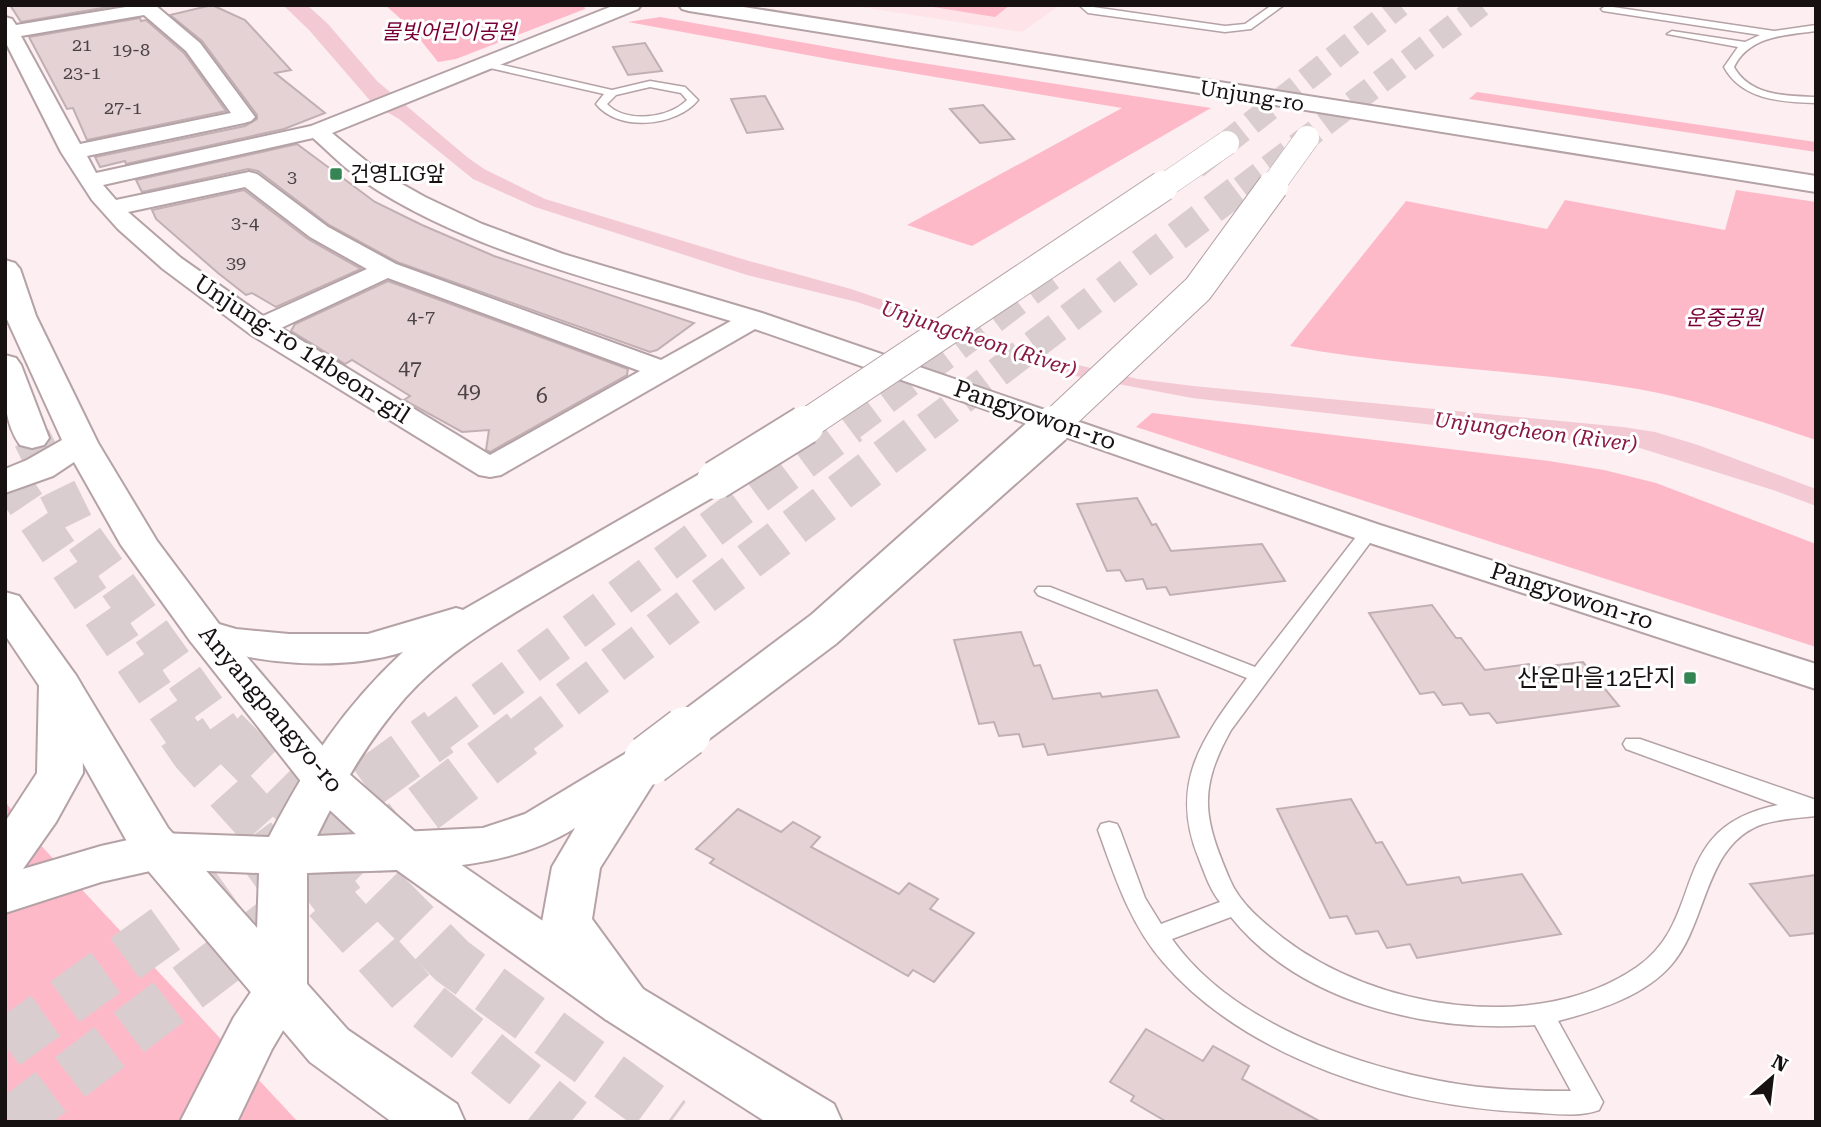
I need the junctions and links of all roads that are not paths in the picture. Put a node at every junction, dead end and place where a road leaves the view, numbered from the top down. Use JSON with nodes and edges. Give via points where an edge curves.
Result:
{"nodes":[{"id":1,"x":632,"y":5,"type":"edge"},
{"id":2,"x":689,"y":5,"type":"edge"},
{"id":3,"x":799,"y":5,"type":"edge"},
{"id":4,"x":1084,"y":5,"type":"edge"},
{"id":5,"x":1279,"y":5,"type":"edge"},
{"id":6,"x":1606,"y":9,"type":"dead end"},
{"id":7,"x":7,"y":27,"type":"edge"},
{"id":8,"x":1816,"y":28,"type":"edge"},
{"id":9,"x":1672,"y":34,"type":"dead end"},
{"id":10,"x":1776,"y":34,"type":"junction"},
{"id":11,"x":1745,"y":45,"type":"junction"},
{"id":12,"x":485,"y":64,"type":"junction"},
{"id":13,"x":612,"y":93,"type":"junction"},
{"id":14,"x":1816,"y":100,"type":"edge"},
{"id":15,"x":317,"y":131,"type":"junction"},
{"id":16,"x":1307,"y":138,"type":"dead end"},
{"id":17,"x":1227,"y":143,"type":"tunnel mouth"},
{"id":18,"x":72,"y":152,"type":"junction"},
{"id":19,"x":1816,"y":166,"type":"edge"},
{"id":20,"x":89,"y":181,"type":"junction"},
{"id":21,"x":1816,"y":184,"type":"edge"},
{"id":22,"x":113,"y":208,"type":"junction"},
{"id":23,"x":387,"y":269,"type":"junction"},
{"id":24,"x":5,"y":270,"type":"edge"},
{"id":25,"x":753,"y":319,"type":"junction"},
{"id":26,"x":259,"y":328,"type":"junction"},
{"id":27,"x":5,"y":365,"type":"edge"},
{"id":28,"x":665,"y":371,"type":"junction"},
{"id":29,"x":32,"y":438,"type":"tunnel mouth"},
{"id":30,"x":81,"y":443,"type":"junction"},
{"id":31,"x":5,"y":482,"type":"edge"},
{"id":32,"x":1369,"y":531,"type":"junction"},
{"id":33,"x":1044,"y":592,"type":"dead end"},
{"id":34,"x":5,"y":605,"type":"edge"},
{"id":35,"x":488,"y":611,"type":"junction"},
{"id":36,"x":205,"y":633,"type":"junction"},
{"id":37,"x":1259,"y":676,"type":"junction"},
{"id":38,"x":1816,"y":677,"type":"edge"},
{"id":39,"x":60,"y":684,"type":"junction"},
{"id":40,"x":1633,"y":744,"type":"dead end"},
{"id":41,"x":649,"y":760,"type":"junction"},
{"id":42,"x":323,"y":776,"type":"junction"},
{"id":43,"x":1813,"y":808,"type":"edge"},
{"id":44,"x":1110,"y":830,"type":"dead end"},
{"id":45,"x":404,"y":850,"type":"junction"},
{"id":46,"x":159,"y":851,"type":"junction"},
{"id":47,"x":283,"y":856,"type":"junction"},
{"id":48,"x":5,"y":858,"type":"edge"},
{"id":49,"x":5,"y":894,"type":"edge"},
{"id":50,"x":1236,"y":906,"type":"junction"},
{"id":51,"x":1156,"y":936,"type":"junction"},
{"id":52,"x":281,"y":990,"type":"junction"},
{"id":53,"x":624,"y":1004,"type":"junction"},
{"id":54,"x":1542,"y":1014,"type":"junction"},
{"id":55,"x":208,"y":1122,"type":"edge"},
{"id":56,"x":437,"y":1122,"type":"edge"},
{"id":57,"x":814,"y":1122,"type":"edge"}],
"edges":[{"from":1,"to":12,"type":"street"},
{"from":2,"to":21,"type":"main road","name":"Unjung-ro"},
{"from":3,"to":19,"type":"main road","name":"Unjung-ro"},
{"from":4,"to":5,"type":"lane","via":[[1088,10],[1225,29],[1248,27]]},
{"from":6,"to":10,"type":"lane"},
{"from":7,"to":18,"type":"street","name":"Unjung-ro 14beon-gil"},
{"from":7,"to":18,"type":"street","name":"Unjung-ro 14beon-gil","via":[[148,9],[193,47],[244,117]]},
{"from":8,"to":10,"type":"lane"},
{"from":9,"to":11,"type":"lane"},
{"from":10,"to":11,"type":"lane"},
{"from":11,"to":14,"type":"lane","via":[[1732,56],[1729,67],[1745,86],[1777,96]]},
{"from":12,"to":13,"type":"lane"},
{"from":12,"to":15,"type":"street"},
{"from":13,"to":13,"type":"lane","via":[[601,104],[604,110],[625,118],[671,115],[693,100],[685,90],[663,85]]},
{"from":15,"to":20,"type":"street"},
{"from":15,"to":25,"type":"street","name":"Pangyowon-ro","via":[[369,175],[473,229],[554,259]]},
{"from":16,"to":41,"type":"main road","bridge":true,"via":[[1189,298],[824,629]]},
{"from":17,"to":35,"type":"main road","bridge":true,"via":[[818,417]]},
{"from":18,"to":20,"type":"street","name":"Unjung-ro 14beon-gil"},
{"from":20,"to":22,"type":"street","name":"Unjung-ro 14beon-gil"},
{"from":22,"to":23,"type":"street","via":[[249,179],[319,232]]},
{"from":22,"to":26,"type":"street","name":"Unjung-ro 14beon-gil","via":[[167,260]]},
{"from":23,"to":26,"type":"street"},
{"from":23,"to":28,"type":"street"},
{"from":24,"to":30,"type":"main road","name":"Anyangpangyo-ro","via":[[21,316]]},
{"from":25,"to":28,"type":"street"},
{"from":25,"to":32,"type":"street","name":"Pangyowon-ro"},
{"from":26,"to":28,"type":"street","name":"Unjung-ro 14beon-gil","via":[[490,468]]},
{"from":27,"to":29,"type":"main road"},
{"from":30,"to":31,"type":"main road","via":[[40,468]]},
{"from":30,"to":36,"type":"main road","name":"Anyangpangyo-ro","via":[[140,545]]},
{"from":32,"to":37,"type":"lane"},
{"from":32,"to":38,"type":"street","name":"Pangyowon-ro"},
{"from":33,"to":37,"type":"lane"},
{"from":34,"to":39,"type":"main road"},
{"from":35,"to":36,"type":"main road","via":[[370,648],[289,648],[232,642]]},
{"from":35,"to":42,"type":"main road","via":[[419,660],[391,687]]},
{"from":36,"to":42,"type":"main road","name":"Anyangpangyo-ro"},
{"from":37,"to":50,"type":"lane","via":[[1221,731],[1196,791],[1207,857],[1223,891]]},
{"from":39,"to":46,"type":"main road"},
{"from":39,"to":48,"type":"main road","via":[[60,773]]},
{"from":40,"to":43,"type":"lane"},
{"from":41,"to":45,"type":"main road","via":[[542,826],[484,846]]},
{"from":41,"to":53,"type":"main road","via":[[576,867],[567,922]]},
{"from":42,"to":45,"type":"main road","name":"Anyangpangyo-ro"},
{"from":42,"to":47,"type":"main road"},
{"from":43,"to":54,"type":"lane","via":[[1759,817],[1737,827],[1721,841],[1707,864],[1659,963],[1628,985],[1589,1002]]},
{"from":44,"to":51,"type":"lane","via":[[1144,918]]},
{"from":45,"to":47,"type":"main road"},
{"from":45,"to":53,"type":"main road","name":"Anyangpangyo-ro"},
{"from":46,"to":47,"type":"main road"},
{"from":46,"to":49,"type":"main road"},
{"from":46,"to":52,"type":"main road"},
{"from":47,"to":52,"type":"main road"},
{"from":50,"to":51,"type":"lane"},
{"from":50,"to":54,"type":"lane","via":[[1281,950],[1328,980],[1379,1000],[1493,1017]]},
{"from":51,"to":54,"type":"lane","via":[[1201,986],[1238,1013],[1347,1066],[1396,1082],[1471,1097],[1590,1102]]},
{"from":52,"to":55,"type":"main road","via":[[253,1033]]},
{"from":52,"to":56,"type":"main road","via":[[329,1046]]},
{"from":53,"to":57,"type":"main road","name":"Anyangpangyo-ro"}]}
